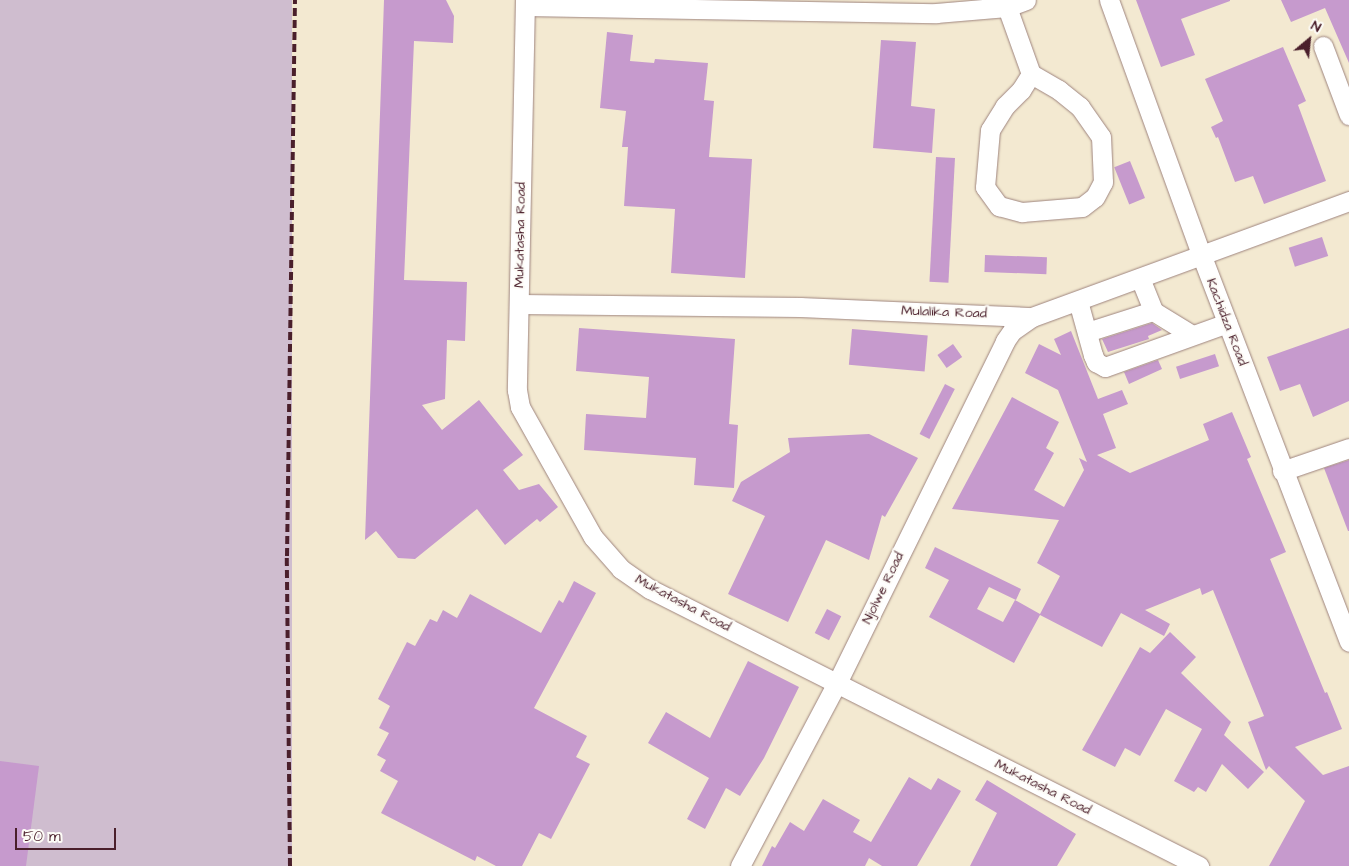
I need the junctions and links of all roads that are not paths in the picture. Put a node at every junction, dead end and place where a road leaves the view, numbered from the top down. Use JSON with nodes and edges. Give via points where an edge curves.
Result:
{"nodes":[{"id":1,"x":1026,"y":0,"type":"edge"},
{"id":2,"x":1109,"y":0,"type":"edge"},
{"id":3,"x":525,"y":3,"type":"edge"},
{"id":4,"x":936,"y":6,"type":"edge"},
{"id":5,"x":1008,"y":7,"type":"junction"},
{"id":6,"x":1323,"y":46,"type":"dead end"},
{"id":7,"x":1031,"y":74,"type":"junction"},
{"id":8,"x":1349,"y":115,"type":"edge"},
{"id":9,"x":1349,"y":201,"type":"edge"},
{"id":10,"x":1201,"y":254,"type":"junction"},
{"id":11,"x":1140,"y":278,"type":"junction"},
{"id":12,"x":1078,"y":301,"type":"junction"},
{"id":13,"x":518,"y":304,"type":"junction"},
{"id":14,"x":1153,"y":311,"type":"junction"},
{"id":15,"x":1032,"y":317,"type":"junction"},
{"id":16,"x":1227,"y":323,"type":"junction"},
{"id":17,"x":1087,"y":332,"type":"junction"},
{"id":18,"x":1192,"y":335,"type":"junction"},
{"id":19,"x":1349,"y":448,"type":"edge"},
{"id":20,"x":1282,"y":471,"type":"junction"},
{"id":21,"x":1349,"y":642,"type":"edge"},
{"id":22,"x":836,"y":683,"type":"junction"},
{"id":23,"x":740,"y":866,"type":"edge"},
{"id":24,"x":1199,"y":866,"type":"edge"}],
"edges":[{"from":1,"to":5,"type":"street"},
{"from":2,"to":10,"type":"street","name":"Kachidza Road"},
{"from":3,"to":4,"type":"street"},
{"from":3,"to":13,"type":"street","name":"Mukatasha Road"},
{"from":4,"to":5,"type":"street"},
{"from":5,"to":7,"type":"street"},
{"from":6,"to":8,"type":"street"},
{"from":7,"to":7,"type":"street","via":[[1080,107],[1101,137],[1103,182],[1095,197],[1082,207],[1022,212],[999,206],[985,187],[990,130]]},
{"from":9,"to":10,"type":"street","name":"Mulalika Road"},
{"from":10,"to":11,"type":"street","name":"Mulalika Road"},
{"from":10,"to":16,"type":"street","name":"Kachidza Road"},
{"from":11,"to":12,"type":"street","name":"Mulalika Road"},
{"from":11,"to":14,"type":"street"},
{"from":12,"to":15,"type":"street","name":"Mulalika Road"},
{"from":12,"to":17,"type":"street"},
{"from":13,"to":15,"type":"street","name":"Mulalika Road","via":[[800,307]]},
{"from":13,"to":22,"type":"street","name":"Mukatasha Road","via":[[516,377],[520,407],[599,545],[621,569],[650,589]]},
{"from":14,"to":17,"type":"street"},
{"from":14,"to":18,"type":"street"},
{"from":15,"to":22,"type":"street","name":"Njolwe Road","via":[[1012,331],[1005,341]]},
{"from":16,"to":18,"type":"street"},
{"from":16,"to":20,"type":"street","name":"Kachidza Road"},
{"from":17,"to":18,"type":"street","via":[[1096,362],[1105,367]]},
{"from":19,"to":20,"type":"street"},
{"from":20,"to":21,"type":"street","name":"Kachidza Road"},
{"from":22,"to":23,"type":"street","name":"Njolwe Road"},
{"from":22,"to":24,"type":"street","name":"Mukatasha Road"}]}
